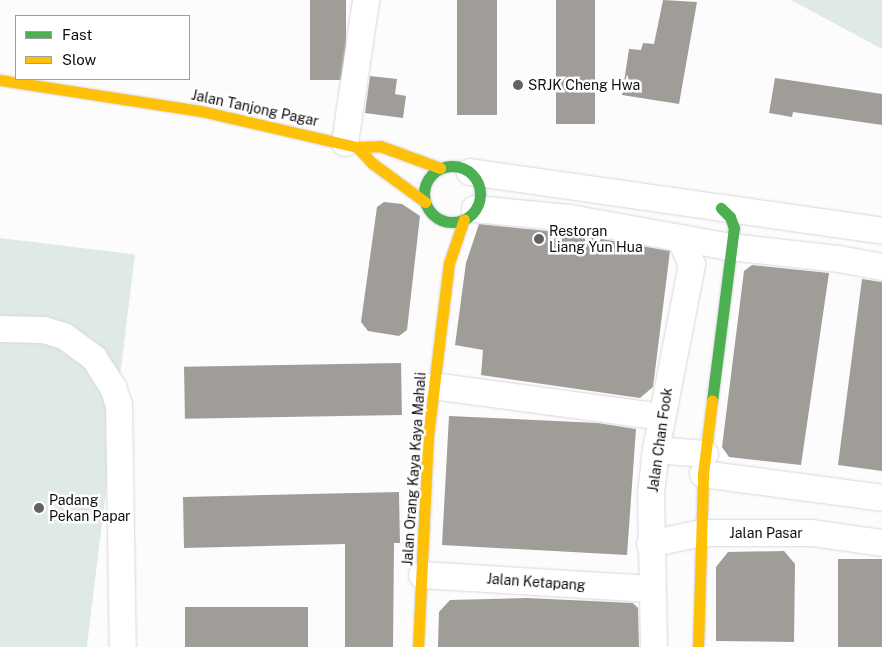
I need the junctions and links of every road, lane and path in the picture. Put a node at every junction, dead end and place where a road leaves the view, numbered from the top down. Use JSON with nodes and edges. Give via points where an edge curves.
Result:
{"nodes":[{"id":1,"x":366,"y":0,"type":"edge"},
{"id":2,"x":0,"y":80,"type":"edge"},
{"id":3,"x":351,"y":145,"type":"junction"},
{"id":4,"x":440,"y":168,"type":"junction"},
{"id":5,"x":470,"y":172,"type":"junction"},
{"id":6,"x":425,"y":202,"type":"junction"},
{"id":7,"x":721,"y":208,"type":"junction"},
{"id":8,"x":470,"y":214,"type":"junction"},
{"id":9,"x":437,"y":218,"type":"junction"},
{"id":10,"x":882,"y":231,"type":"edge"},
{"id":11,"x":680,"y":238,"type":"junction"},
{"id":12,"x":730,"y":248,"type":"junction"},
{"id":13,"x":449,"y":263,"type":"junction"},
{"id":14,"x":882,"y":267,"type":"edge"},
{"id":15,"x":0,"y":329,"type":"edge"},
{"id":16,"x":434,"y":386,"type":"junction"},
{"id":17,"x":662,"y":417,"type":"junction"},
{"id":18,"x":656,"y":450,"type":"junction"},
{"id":19,"x":704,"y":464,"type":"junction"},
{"id":20,"x":882,"y":498,"type":"edge"},
{"id":21,"x":702,"y":533,"type":"junction"},
{"id":22,"x":882,"y":543,"type":"edge"},
{"id":23,"x":650,"y":544,"type":"junction"},
{"id":24,"x":422,"y":568,"type":"junction"},
{"id":25,"x":651,"y":579,"type":"junction"},
{"id":26,"x":123,"y":647,"type":"edge"},
{"id":27,"x":418,"y":647,"type":"edge"},
{"id":28,"x":654,"y":647,"type":"edge"},
{"id":29,"x":698,"y":647,"type":"edge"}],
"edges":[{"from":1,"to":3,"type":"street"},
{"from":2,"to":3,"type":"main road","name":"Jalan Tanjong Pagar","via":[[201,111]]},
{"from":3,"to":4,"type":"main road","name":"Jalan Tanjong Pagar","via":[[380,146]]},
{"from":3,"to":6,"type":"main road"},
{"from":4,"to":5,"type":"main road","via":[[456,166]]},
{"from":4,"to":6,"type":"main road","via":[[424,186]]},
{"from":5,"to":7,"type":"street"},
{"from":5,"to":8,"type":"main road","via":[[480,194]]},
{"from":6,"to":9,"type":"main road"},
{"from":7,"to":10,"type":"street"},
{"from":7,"to":12,"type":"main road","via":[[733,222]]},
{"from":8,"to":9,"type":"main road","via":[[445,221]]},
{"from":8,"to":11,"type":"street","via":[[570,218]]},
{"from":8,"to":13,"type":"main road","name":"Jalan Orang Kaya Kaya Mahali"},
{"from":9,"to":13,"type":"main road","name":"Jalan Orang Kaya Kaya Mahali","via":[[440,239]]},
{"from":11,"to":12,"type":"street"},
{"from":11,"to":17,"type":"street","name":"Jalan Chan Fook","via":[[692,264]]},
{"from":12,"to":14,"type":"street","via":[[839,259]]},
{"from":12,"to":19,"type":"main road"},
{"from":13,"to":16,"type":"main road","name":"Jalan Orang Kaya Kaya Mahali"},
{"from":15,"to":26,"type":"street","via":[[44,330],[64,336],[94,358],[113,388],[118,405]]},
{"from":16,"to":17,"type":"street"},
{"from":16,"to":24,"type":"main road","name":"Jalan Orang Kaya Kaya Mahali"},
{"from":17,"to":18,"type":"street","name":"Jalan Chan Fook"},
{"from":18,"to":19,"type":"street"},
{"from":18,"to":23,"type":"street","name":"Jalan Chan Fook"},
{"from":19,"to":20,"type":"street"},
{"from":19,"to":21,"type":"main road"},
{"from":21,"to":22,"type":"street","name":"Jalan Pasar","via":[[812,533]]},
{"from":21,"to":23,"type":"street","name":"Jalan Pasar"},
{"from":21,"to":29,"type":"main road"},
{"from":23,"to":25,"type":"street","name":"Jalan Chan Fook"},
{"from":24,"to":25,"type":"street","name":"Jalan Ketapang"},
{"from":24,"to":27,"type":"main road","name":"Jalan Orang Kaya Kaya Mahali"},
{"from":25,"to":28,"type":"street","name":"Jalan Chan Fook"}]}
